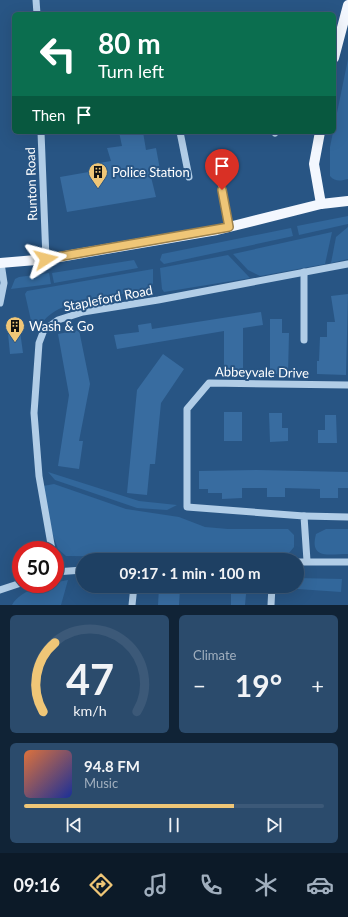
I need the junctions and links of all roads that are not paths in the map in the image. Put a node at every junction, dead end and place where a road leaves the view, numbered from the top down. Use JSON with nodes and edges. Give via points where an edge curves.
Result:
{"nodes":[{"id":1,"x":36,"y":0,"type":"edge"},
{"id":2,"x":348,"y":6,"type":"edge"},
{"id":3,"x":37,"y":12,"type":"edge"},
{"id":4,"x":344,"y":34,"type":"edge"},
{"id":5,"x":336,"y":53,"type":"edge"},
{"id":6,"x":41,"y":134,"type":"edge"},
{"id":7,"x":180,"y":134,"type":"edge"},
{"id":8,"x":320,"y":134,"type":"edge"},
{"id":9,"x":189,"y":177,"type":"dead end"},
{"id":10,"x":220,"y":177,"type":"dead end"},
{"id":11,"x":348,"y":201,"type":"edge"},
{"id":12,"x":321,"y":204,"type":"junction"},
{"id":13,"x":229,"y":227,"type":"junction"},
{"id":14,"x":46,"y":259,"type":"junction"},
{"id":15,"x":0,"y":263,"type":"edge"},
{"id":16,"x":348,"y":264,"type":"edge"},
{"id":17,"x":304,"y":272,"type":"junction"},
{"id":18,"x":0,"y":303,"type":"edge"},
{"id":19,"x":304,"y":340,"type":"dead end"},
{"id":20,"x":348,"y":385,"type":"edge"},
{"id":21,"x":304,"y":516,"type":"junction"},
{"id":22,"x":348,"y":517,"type":"edge"},
{"id":23,"x":50,"y":541,"type":"edge"},
{"id":24,"x":304,"y":561,"type":"edge"},
{"id":25,"x":307,"y":561,"type":"junction"},
{"id":26,"x":348,"y":562,"type":"edge"},
{"id":27,"x":76,"y":570,"type":"edge"},
{"id":28,"x":64,"y":571,"type":"edge"},
{"id":29,"x":12,"y":586,"type":"edge"},
{"id":30,"x":0,"y":590,"type":"edge"},
{"id":31,"x":133,"y":593,"type":"edge"},
{"id":32,"x":272,"y":593,"type":"edge"},
{"id":33,"x":132,"y":605,"type":"edge"},
{"id":34,"x":271,"y":605,"type":"edge"}],
"edges":[{"from":1,"to":3,"type":"street"},
{"from":2,"to":4,"type":"main road"},
{"from":4,"to":5,"type":"main road"},
{"from":6,"to":14,"type":"street","name":"Runton Road"},
{"from":7,"to":9,"type":"street"},
{"from":8,"to":12,"type":"main road","via":[[314,164]]},
{"from":10,"to":13,"type":"street"},
{"from":11,"to":12,"type":"main road"},
{"from":12,"to":13,"type":"main road"},
{"from":13,"to":14,"type":"main road"},
{"from":14,"to":15,"type":"main road"},
{"from":15,"to":18,"type":"street","via":[[4,283]]},
{"from":16,"to":17,"type":"street","name":"Stapleford Road"},
{"from":17,"to":19,"type":"street"},
{"from":17,"to":23,"type":"street","name":"Stapleford Road","via":[[83,312],[58,320],[44,330],[39,342],[34,413],[39,476]]},
{"from":20,"to":21,"type":"street","name":"Abbeyvale Drive","via":[[209,383],[187,409],[187,507]]},
{"from":21,"to":22,"type":"street","name":"Abbeyvale Drive"},
{"from":21,"to":25,"type":"street"},
{"from":24,"to":25,"type":"street"},
{"from":25,"to":26,"type":"street"},
{"from":27,"to":28,"type":"street"},
{"from":29,"to":30,"type":"street"},
{"from":31,"to":33,"type":"street"},
{"from":32,"to":34,"type":"street"}]}
